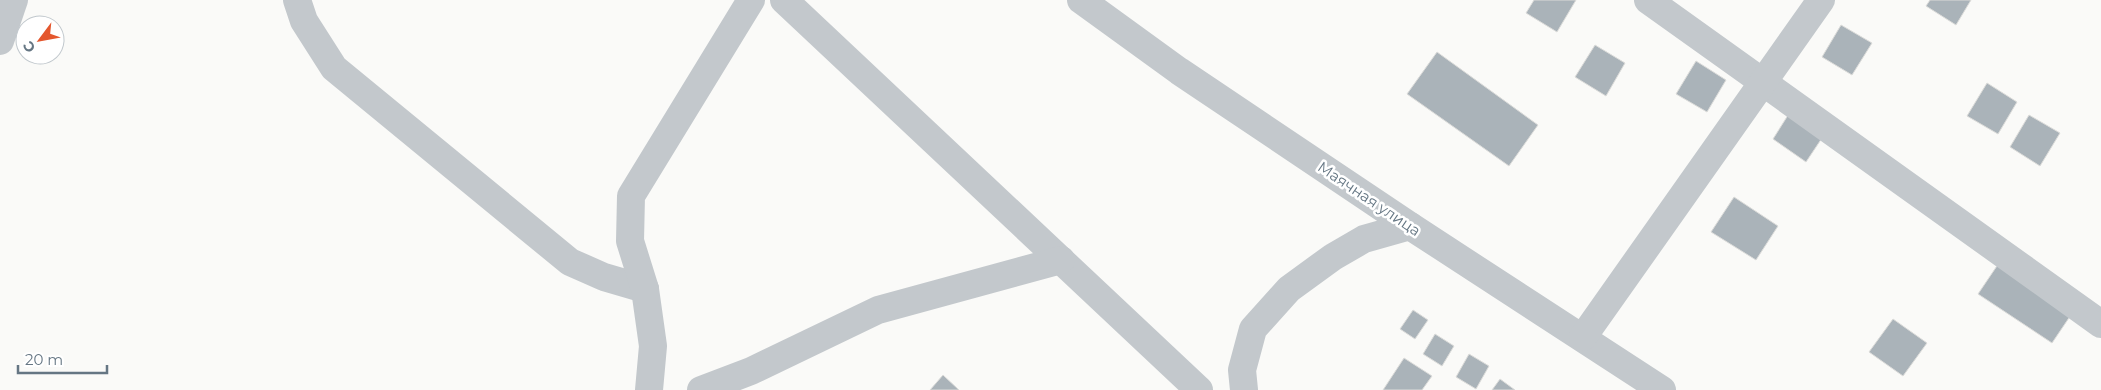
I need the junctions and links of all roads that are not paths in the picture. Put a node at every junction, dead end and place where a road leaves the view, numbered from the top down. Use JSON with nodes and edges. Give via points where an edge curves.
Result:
{"nodes":[{"id":1,"x":14,"y":0,"type":"edge"},
{"id":2,"x":297,"y":0,"type":"edge"},
{"id":3,"x":751,"y":0,"type":"edge"},
{"id":4,"x":784,"y":0,"type":"edge"},
{"id":5,"x":1081,"y":0,"type":"edge"},
{"id":6,"x":1648,"y":0,"type":"edge"},
{"id":7,"x":1821,"y":0,"type":"edge"},
{"id":8,"x":0,"y":41,"type":"edge"},
{"id":9,"x":1410,"y":226,"type":"junction"},
{"id":10,"x":1061,"y":260,"type":"junction"},
{"id":11,"x":645,"y":289,"type":"junction"},
{"id":12,"x":2101,"y":324,"type":"edge"},
{"id":13,"x":1583,"y":337,"type":"junction"},
{"id":14,"x":649,"y":390,"type":"edge"},
{"id":15,"x":701,"y":390,"type":"edge"},
{"id":16,"x":1199,"y":390,"type":"edge"},
{"id":17,"x":1244,"y":390,"type":"edge"},
{"id":18,"x":1662,"y":390,"type":"edge"}],
"edges":[{"from":1,"to":8,"type":"street"},
{"from":2,"to":11,"type":"street","via":[[304,21],[334,68],[570,262],[604,277]]},
{"from":3,"to":11,"type":"street","via":[[632,196],[630,241]]},
{"from":4,"to":10,"type":"street"},
{"from":5,"to":9,"type":"street","name":"Маячная улица","via":[[1178,71]]},
{"from":6,"to":12,"type":"street"},
{"from":7,"to":13,"type":"street"},
{"from":9,"to":13,"type":"street","name":"Маячная улица"},
{"from":9,"to":17,"type":"street","via":[[1364,238],[1290,289],[1253,328],[1242,370]]},
{"from":10,"to":15,"type":"street","via":[[878,310],[751,371]]},
{"from":10,"to":16,"type":"street"},
{"from":11,"to":14,"type":"street","via":[[652,346]]},
{"from":13,"to":18,"type":"street","name":"Маячная улица"}]}
